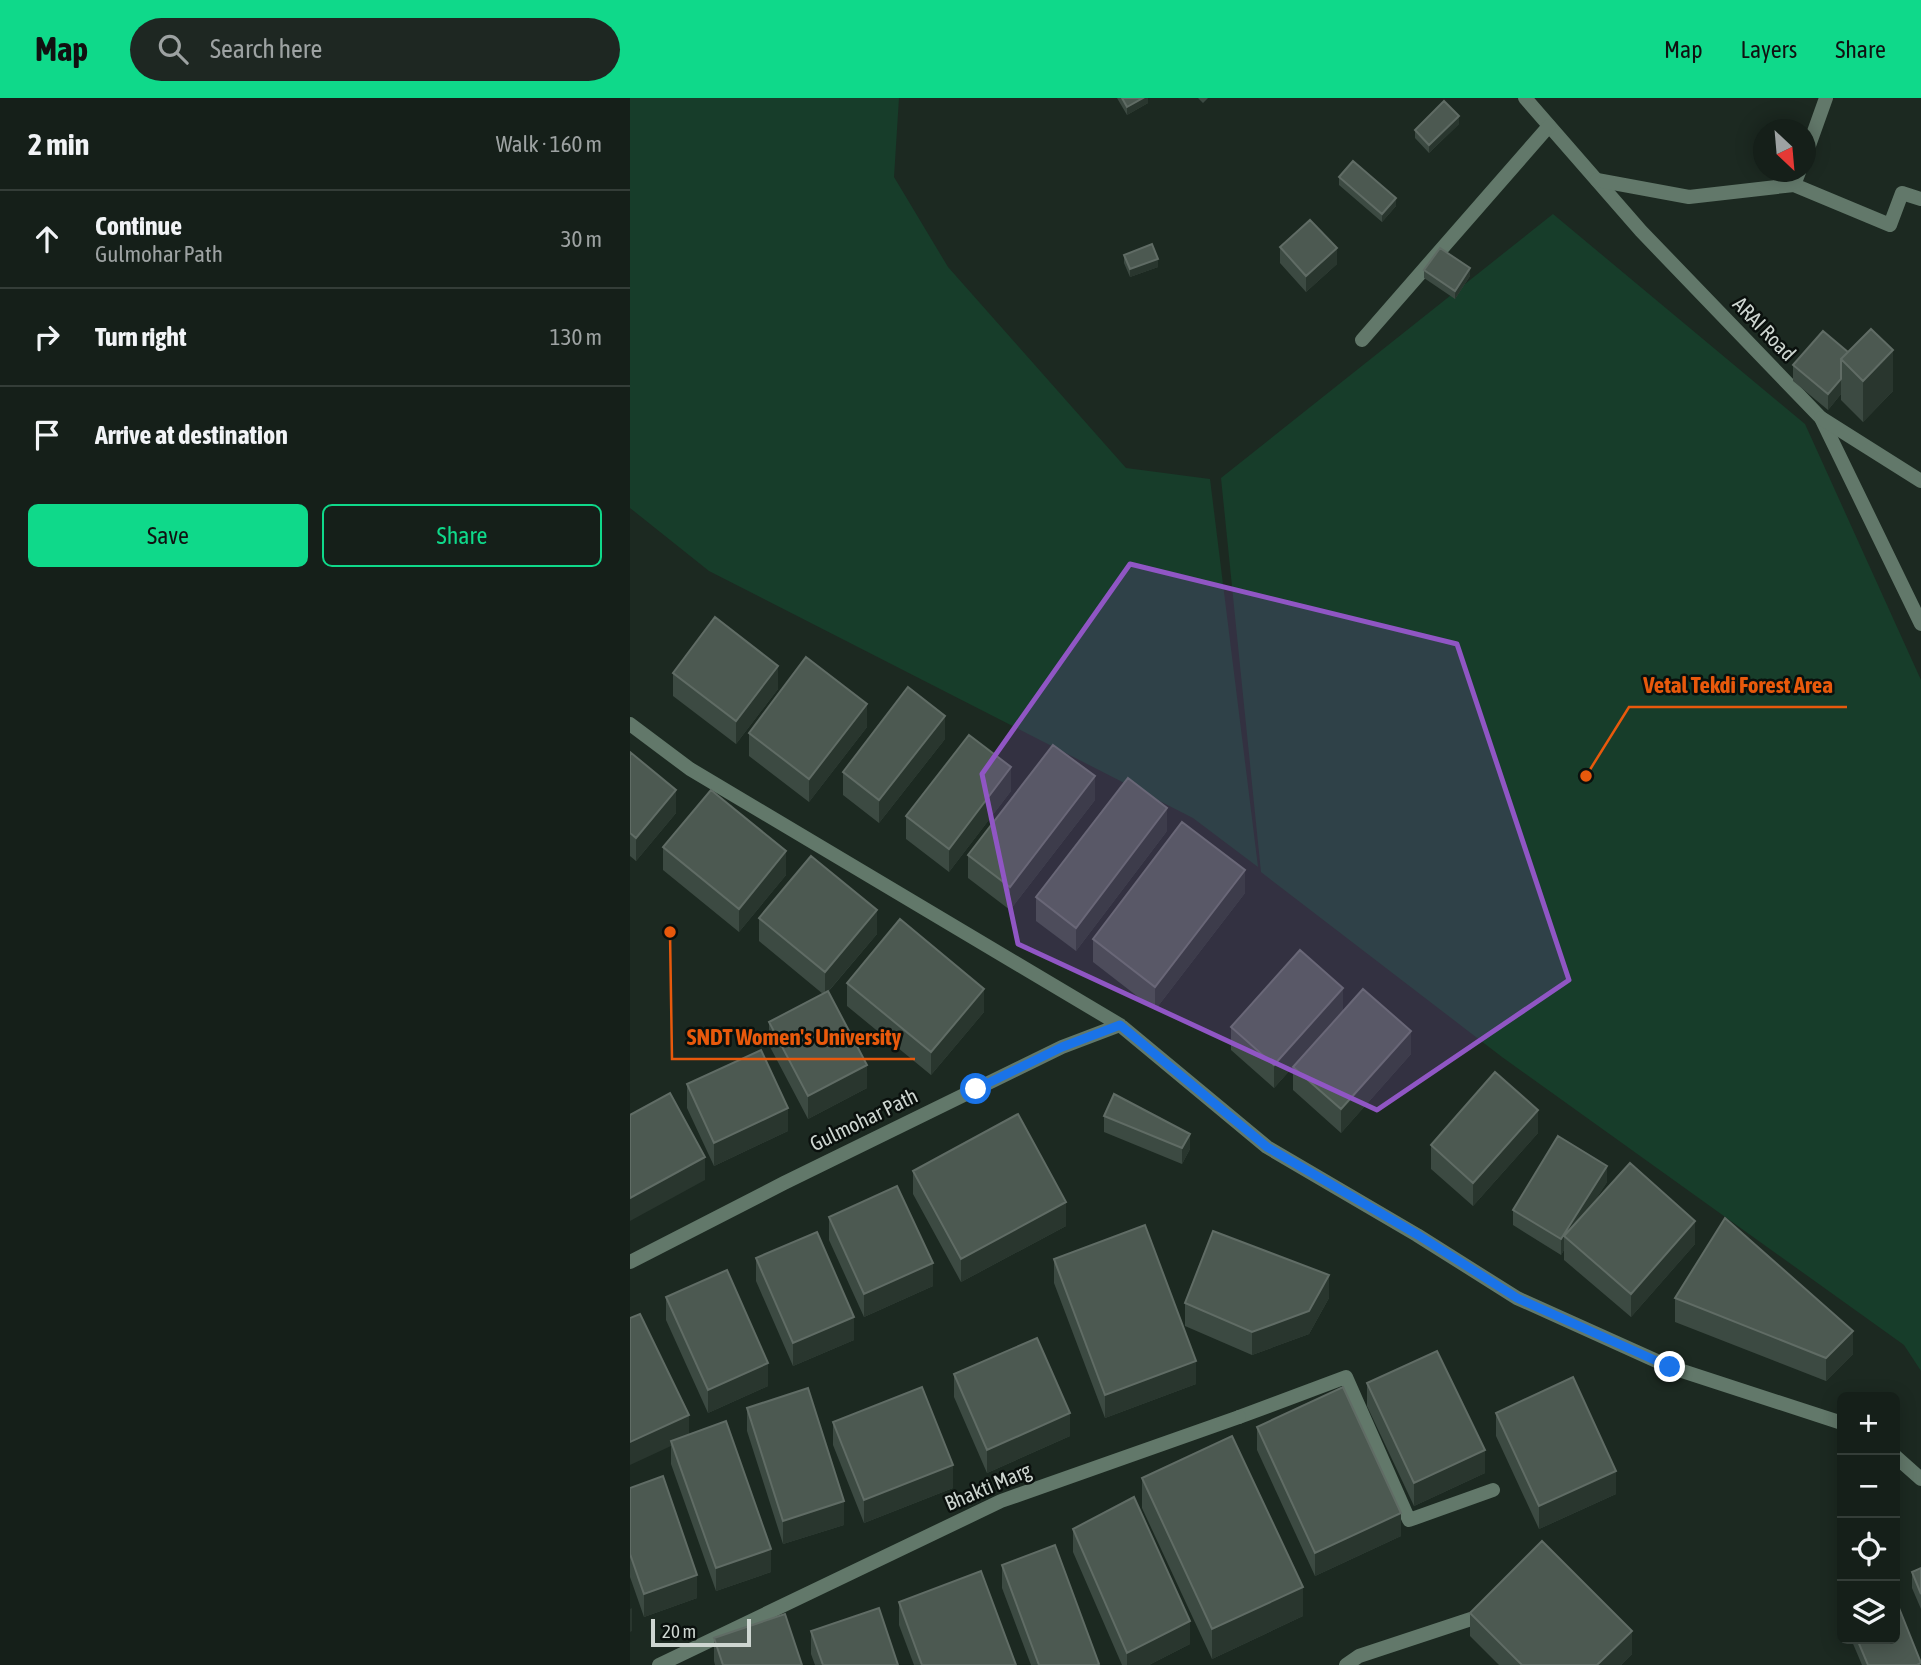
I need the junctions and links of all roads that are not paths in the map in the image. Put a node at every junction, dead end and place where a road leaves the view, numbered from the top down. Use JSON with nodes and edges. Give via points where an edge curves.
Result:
{"nodes":[{"id":1,"x":1525,"y":98,"type":"edge"},
{"id":2,"x":1826,"y":98,"type":"edge"},
{"id":3,"x":1816,"y":125,"type":"edge"},
{"id":4,"x":1549,"y":126,"type":"junction"},
{"id":5,"x":1597,"y":180,"type":"junction"},
{"id":6,"x":1773,"y":182,"type":"edge"},
{"id":7,"x":1804,"y":182,"type":"edge"},
{"id":8,"x":1921,"y":199,"type":"edge"},
{"id":9,"x":1362,"y":340,"type":"dead end"},
{"id":10,"x":1821,"y":418,"type":"junction"},
{"id":11,"x":1921,"y":481,"type":"edge"},
{"id":12,"x":1921,"y":624,"type":"edge"},
{"id":13,"x":630,"y":724,"type":"edge"},
{"id":14,"x":1120,"y":1025,"type":"junction"},
{"id":15,"x":630,"y":1262,"type":"edge"},
{"id":16,"x":1837,"y":1421,"type":"edge"},
{"id":17,"x":1900,"y":1460,"type":"edge"},
{"id":18,"x":1921,"y":1479,"type":"edge"},
{"id":19,"x":1493,"y":1490,"type":"dead end"},
{"id":20,"x":1474,"y":1618,"type":"edge"},
{"id":21,"x":659,"y":1665,"type":"edge"},
{"id":22,"x":1346,"y":1665,"type":"edge"}],
"edges":[{"from":1,"to":4,"type":"street","name":"ARAI Road"},
{"from":2,"to":3,"type":"street"},
{"from":4,"to":5,"type":"street","name":"ARAI Road"},
{"from":4,"to":9,"type":"street"},
{"from":5,"to":6,"type":"street","via":[[1689,197]]},
{"from":5,"to":10,"type":"street","name":"ARAI Road"},
{"from":7,"to":8,"type":"street","via":[[1890,225],[1902,193]]},
{"from":10,"to":11,"type":"street"},
{"from":10,"to":12,"type":"street","name":"ARAI Road"},
{"from":13,"to":14,"type":"street","via":[[690,769]]},
{"from":14,"to":15,"type":"street","name":"Gulmohar Path","via":[[1062,1047]]},
{"from":14,"to":16,"type":"street","via":[[1267,1147],[1517,1298],[1670,1367]]},
{"from":17,"to":18,"type":"street"},
{"from":19,"to":21,"type":"street","name":"Bhakti Marg","via":[[1409,1520],[1346,1377],[1001,1500],[779,1615]]},
{"from":20,"to":22,"type":"street","via":[[1359,1656]]}]}
